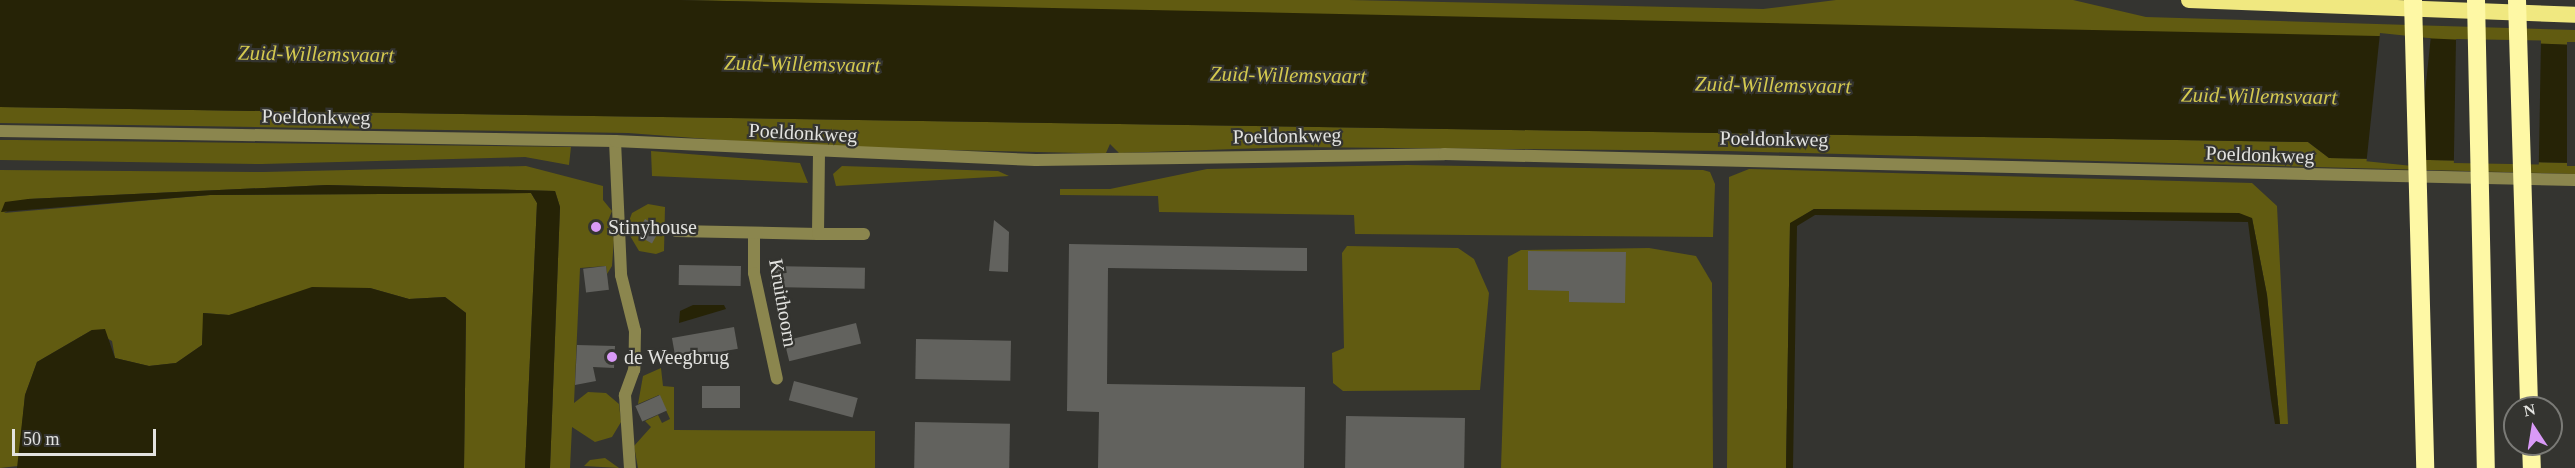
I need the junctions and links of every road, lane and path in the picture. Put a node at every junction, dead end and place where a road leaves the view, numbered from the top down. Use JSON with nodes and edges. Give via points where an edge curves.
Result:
{"nodes":[{"id":1,"x":2189,"y":0,"type":"edge"},
{"id":2,"x":2413,"y":0,"type":"edge"},
{"id":3,"x":2476,"y":0,"type":"edge"},
{"id":4,"x":2517,"y":0,"type":"edge"},
{"id":5,"x":2575,"y":15,"type":"edge"},
{"id":6,"x":0,"y":131,"type":"edge"},
{"id":7,"x":615,"y":141,"type":"junction"},
{"id":8,"x":819,"y":153,"type":"junction"},
{"id":9,"x":2575,"y":180,"type":"edge"},
{"id":10,"x":676,"y":231,"type":"dead end"},
{"id":11,"x":754,"y":233,"type":"junction"},
{"id":12,"x":818,"y":234,"type":"junction"},
{"id":13,"x":864,"y":234,"type":"dead end"},
{"id":14,"x":777,"y":379,"type":"dead end"},
{"id":15,"x":2528,"y":396,"type":"edge"},
{"id":16,"x":630,"y":468,"type":"edge"},
{"id":17,"x":2426,"y":468,"type":"edge"},
{"id":18,"x":2486,"y":468,"type":"edge"}],
"edges":[{"from":1,"to":5,"type":"highway"},
{"from":2,"to":17,"type":"highway","via":[[2416,232]]},
{"from":3,"to":18,"type":"highway"},
{"from":4,"to":15,"type":"highway"},
{"from":6,"to":7,"type":"street","name":"Poeldonkweg"},
{"from":7,"to":8,"type":"street","name":"Poeldonkweg"},
{"from":7,"to":16,"type":"street","via":[[621,275],[635,332],[634,370],[625,395]]},
{"from":8,"to":9,"type":"street","name":"Poeldonkweg","via":[[1104,161],[1296,154],[1700,157]]},
{"from":8,"to":12,"type":"street"},
{"from":10,"to":11,"type":"street","name":"Kruithoorn"},
{"from":11,"to":12,"type":"street","name":"Kruithoorn"},
{"from":11,"to":14,"type":"street","name":"Kruithoorn","via":[[754,273]]},
{"from":12,"to":13,"type":"street","name":"Kruithoorn"}]}
